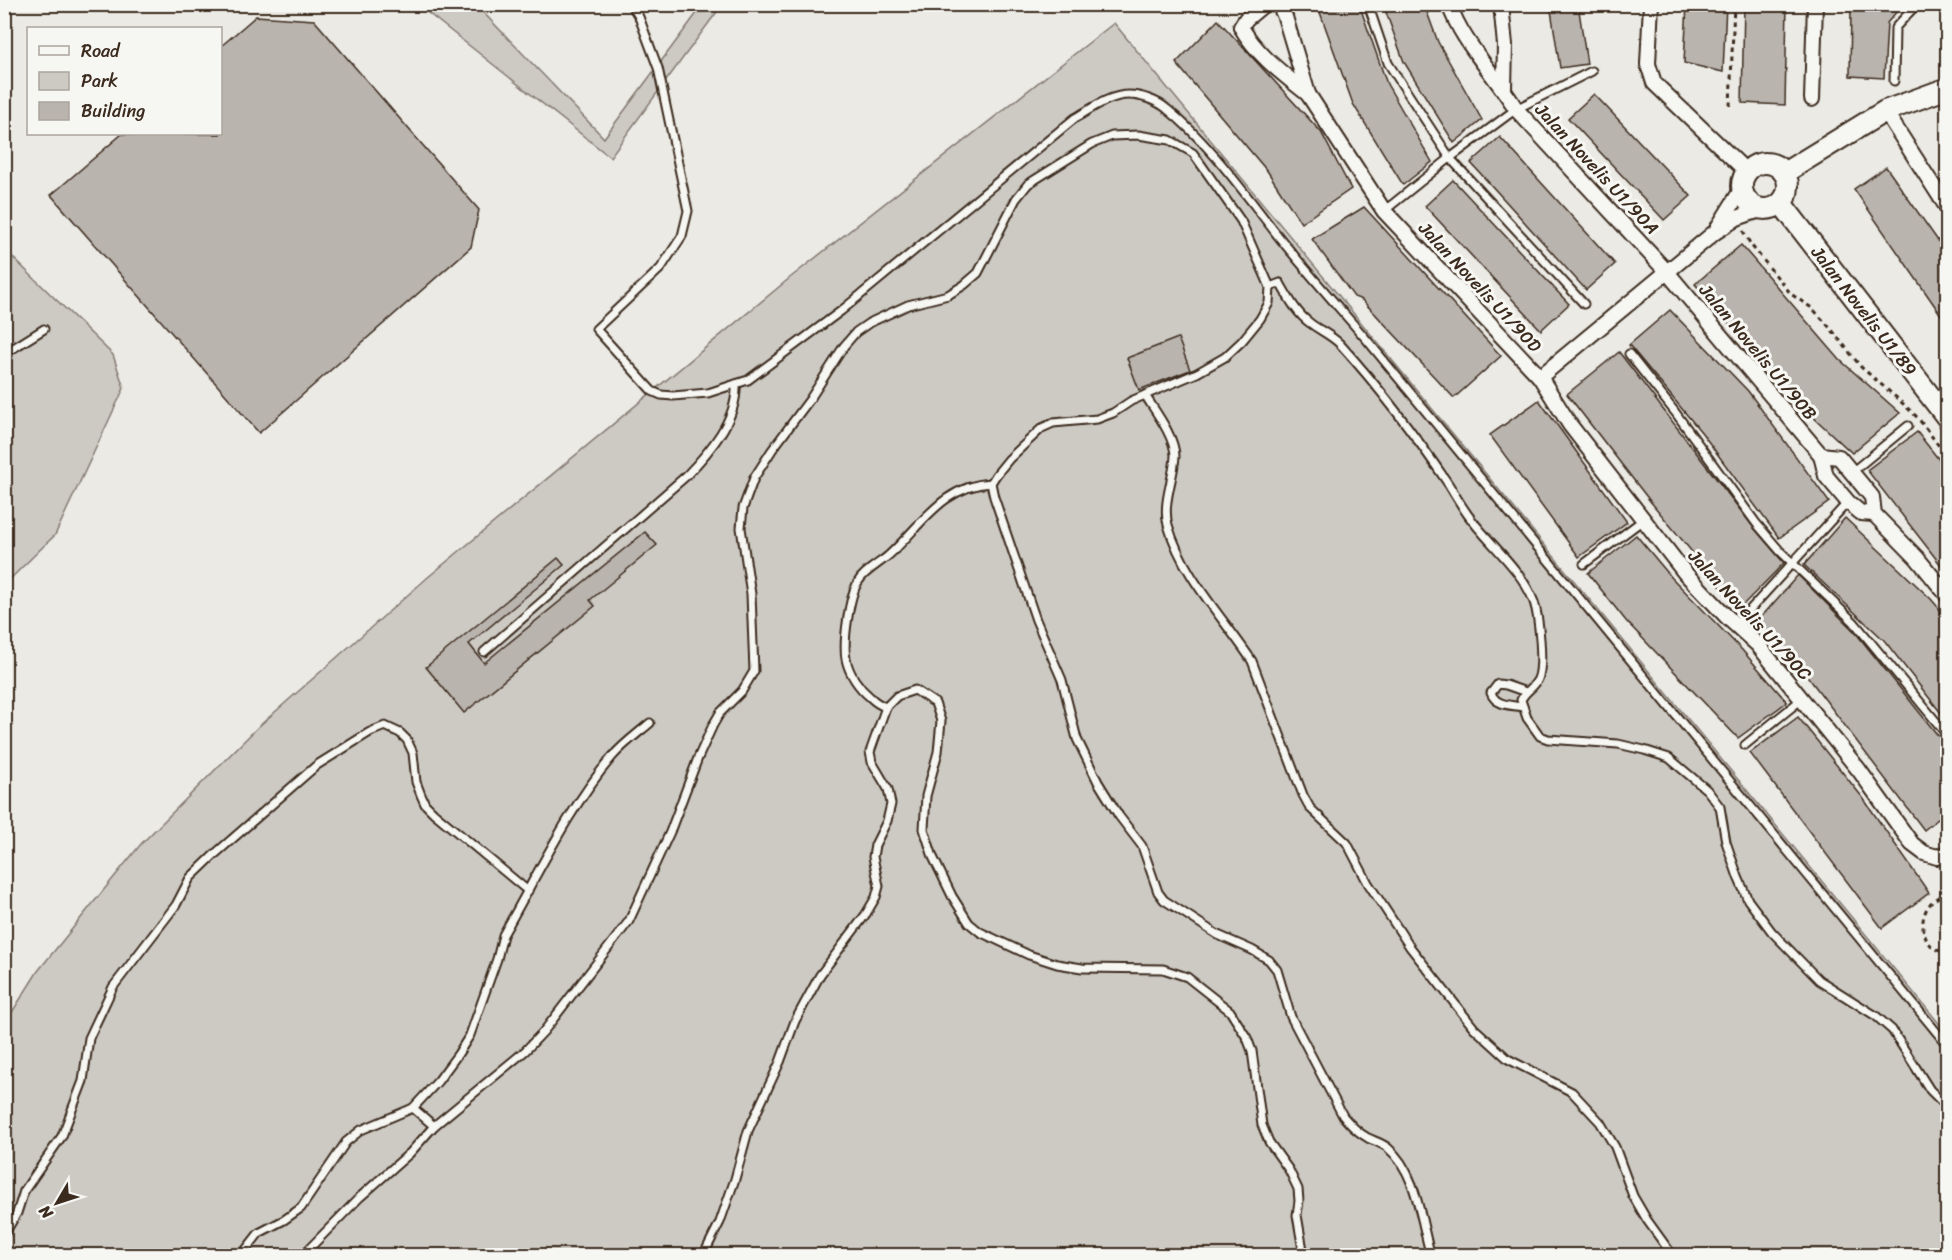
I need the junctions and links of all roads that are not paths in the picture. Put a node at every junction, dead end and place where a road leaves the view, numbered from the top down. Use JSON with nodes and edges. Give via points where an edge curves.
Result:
{"nodes":[{"id":1,"x":631,"y":4,"type":"edge"},
{"id":2,"x":1264,"y":4,"type":"edge"},
{"id":3,"x":1279,"y":4,"type":"edge"},
{"id":4,"x":1368,"y":4,"type":"edge"},
{"id":5,"x":1449,"y":4,"type":"edge"},
{"id":6,"x":1501,"y":4,"type":"edge"},
{"id":7,"x":1651,"y":4,"type":"edge"},
{"id":8,"x":1815,"y":4,"type":"edge"},
{"id":9,"x":1917,"y":4,"type":"edge"},
{"id":10,"x":1592,"y":71,"type":"dead end"},
{"id":11,"x":1894,"y":81,"type":"dead end"},
{"id":12,"x":1504,"y":88,"type":"junction"},
{"id":13,"x":1947,"y":88,"type":"edge"},
{"id":14,"x":1308,"y":94,"type":"junction"},
{"id":15,"x":1812,"y":99,"type":"dead end"},
{"id":16,"x":1516,"y":109,"type":"junction"},
{"id":17,"x":1885,"y":111,"type":"junction"},
{"id":18,"x":1450,"y":158,"type":"junction"},
{"id":19,"x":1784,"y":173,"type":"junction"},
{"id":20,"x":1745,"y":179,"type":"junction"},
{"id":21,"x":1772,"y":206,"type":"junction"},
{"id":22,"x":1947,"y":209,"type":"edge"},
{"id":23,"x":1384,"y":211,"type":"junction"},
{"id":24,"x":1714,"y":233,"type":"junction"},
{"id":25,"x":1667,"y":272,"type":"junction"},
{"id":26,"x":1270,"y":287,"type":"junction"},
{"id":27,"x":1584,"y":304,"type":"dead end"},
{"id":28,"x":44,"y":329,"type":"dead end"},
{"id":29,"x":4,"y":354,"type":"edge"},
{"id":30,"x":1629,"y":354,"type":"dead end"},
{"id":31,"x":1539,"y":377,"type":"junction"},
{"id":32,"x":736,"y":384,"type":"junction"},
{"id":33,"x":1145,"y":395,"type":"junction"},
{"id":34,"x":1947,"y":419,"type":"edge"},
{"id":35,"x":1908,"y":426,"type":"dead end"},
{"id":36,"x":1821,"y":455,"type":"junction"},
{"id":37,"x":1852,"y":472,"type":"junction"},
{"id":38,"x":991,"y":483,"type":"junction"},
{"id":39,"x":1848,"y":502,"type":"junction"},
{"id":40,"x":1874,"y":514,"type":"junction"},
{"id":41,"x":1643,"y":520,"type":"junction"},
{"id":42,"x":1793,"y":563,"type":"junction"},
{"id":43,"x":1584,"y":564,"type":"dead end"},
{"id":44,"x":1947,"y":596,"type":"edge"},
{"id":45,"x":1736,"y":625,"type":"junction"},
{"id":46,"x":484,"y":652,"type":"dead end"},
{"id":47,"x":1526,"y":692,"type":"junction"},
{"id":48,"x":1802,"y":699,"type":"junction"},
{"id":49,"x":886,"y":707,"type":"junction"},
{"id":50,"x":1523,"y":707,"type":"junction"},
{"id":51,"x":650,"y":723,"type":"dead end"},
{"id":52,"x":1947,"y":736,"type":"edge"},
{"id":53,"x":1745,"y":745,"type":"dead end"},
{"id":54,"x":1947,"y":852,"type":"edge"},
{"id":55,"x":528,"y":891,"type":"junction"},
{"id":56,"x":1947,"y":1046,"type":"edge"},
{"id":57,"x":413,"y":1108,"type":"junction"},
{"id":58,"x":1947,"y":1108,"type":"edge"},
{"id":59,"x":434,"y":1126,"type":"junction"},
{"id":60,"x":4,"y":1235,"type":"edge"},
{"id":61,"x":241,"y":1256,"type":"edge"},
{"id":62,"x":302,"y":1256,"type":"edge"},
{"id":63,"x":703,"y":1256,"type":"edge"},
{"id":64,"x":1304,"y":1256,"type":"edge"},
{"id":65,"x":1431,"y":1256,"type":"edge"},
{"id":66,"x":1672,"y":1256,"type":"edge"}],
"edges":[{"from":1,"to":32,"type":"lane","via":[[658,68],[688,211],[682,236],[661,268],[596,329],[661,396],[708,393]]},
{"from":2,"to":14,"type":"street","name":"Jalan Novelis U1/90D","via":[[1241,27],[1274,67]]},
{"from":3,"to":14,"type":"street","name":"Jalan Novelis U1/90D"},
{"from":4,"to":18,"type":"lane","via":[[1388,63]]},
{"from":5,"to":12,"type":"street","name":"Jalan Novelis U1/90A","via":[[1454,20]]},
{"from":6,"to":12,"type":"street"},
{"from":7,"to":20,"type":"street","via":[[1648,64],[1654,83]]},
{"from":8,"to":15,"type":"street"},
{"from":9,"to":11,"type":"lane","via":[[1895,28]]},
{"from":10,"to":16,"type":"lane"},
{"from":12,"to":16,"type":"street","name":"Jalan Novelis U1/90A"},
{"from":13,"to":17,"type":"street"},
{"from":14,"to":23,"type":"street","name":"Jalan Novelis U1/90D"},
{"from":16,"to":18,"type":"lane"},
{"from":16,"to":25,"type":"street","name":"Jalan Novelis U1/90A"},
{"from":17,"to":19,"type":"street"},
{"from":17,"to":22,"type":"street"},
{"from":18,"to":23,"type":"lane"},
{"from":18,"to":27,"type":"lane"},
{"from":19,"to":20,"type":"street","via":[[1766,163],[1755,166]]},
{"from":19,"to":21,"type":"street","via":[[1787,194]]},
{"from":20,"to":21,"type":"street","via":[[1745,197],[1753,205]]},
{"from":20,"to":24,"type":"street","name":"Jalan Novelis U1/90D"},
{"from":21,"to":24,"type":"street","name":"Jalan Novelis U1/90D","via":[[1737,218]]},
{"from":21,"to":34,"type":"street","name":"Jalan Novelis U1/89"},
{"from":23,"to":31,"type":"street","name":"Jalan Novelis U1/90D"},
{"from":24,"to":25,"type":"street","name":"Jalan Novelis U1/90D"},
{"from":25,"to":31,"type":"street","name":"Jalan Novelis U1/90D"},
{"from":25,"to":36,"type":"street","name":"Jalan Novelis U1/90B"},
{"from":26,"to":33,"type":"lane","via":[[1269,303],[1260,319],[1225,357]]},
{"from":26,"to":47,"type":"lane","via":[[1280,283],[1307,321],[1337,342],[1368,377],[1527,588],[1538,617],[1540,674]]},
{"from":26,"to":59,"type":"lane","via":[[1240,221],[1193,153],[1170,140],[1112,136],[1028,184],[1016,199],[978,273],[964,285],[948,295],[908,305],[856,332],[754,478],[743,508],[741,528],[751,594],[754,671],[713,725],[629,921],[531,1045]]},
{"from":28,"to":29,"type":"lane"},
{"from":30,"to":42,"type":"lane","via":[[1756,523]]},
{"from":31,"to":41,"type":"street","name":"Jalan Novelis U1/90C","via":[[1570,425]]},
{"from":32,"to":46,"type":"lane","via":[[734,407],[705,456]]},
{"from":32,"to":56,"type":"lane","via":[[748,380],[841,311],[1075,118],[1104,101],[1130,94],[1165,107],[1194,133],[1238,185]]},
{"from":33,"to":38,"type":"lane","via":[[1097,419],[1053,423],[1042,428],[1009,459]]},
{"from":33,"to":66,"type":"lane","via":[[1175,454],[1166,516],[1169,527],[1203,594],[1252,661],[1310,808],[1347,843],[1410,947],[1474,1028],[1508,1059],[1572,1092],[1600,1122],[1615,1147],[1633,1196]]},
{"from":35,"to":37,"type":"lane"},
{"from":36,"to":37,"type":"street","name":"Jalan Novelis U1/90B","via":[[1839,458]]},
{"from":36,"to":39,"type":"street","name":"Jalan Novelis U1/90B","via":[[1826,476]]},
{"from":37,"to":40,"type":"street","name":"Jalan Novelis U1/90B","via":[[1872,497]]},
{"from":38,"to":49,"type":"lane","via":[[970,487],[943,500],[897,548],[858,581],[848,611],[846,658],[862,690]]},
{"from":38,"to":65,"type":"lane","via":[[1036,620],[1062,680],[1077,739],[1098,782],[1142,846],[1158,892],[1164,900],[1218,935],[1269,960],[1277,970],[1291,1017],[1344,1116],[1354,1129],[1388,1148],[1407,1175],[1419,1201]]},
{"from":39,"to":40,"type":"street","name":"Jalan Novelis U1/90B","via":[[1861,513]]},
{"from":39,"to":42,"type":"lane"},
{"from":40,"to":44,"type":"street","name":"Jalan Novelis U1/90B"},
{"from":41,"to":43,"type":"lane"},
{"from":41,"to":45,"type":"street","name":"Jalan Novelis U1/90C","via":[[1685,573]]},
{"from":42,"to":45,"type":"lane"},
{"from":42,"to":52,"type":"lane","via":[[1854,622]]},
{"from":45,"to":48,"type":"street","name":"Jalan Novelis U1/90C","via":[[1758,645]]},
{"from":47,"to":50,"type":"lane","via":[[1521,700]]},
{"from":47,"to":50,"type":"lane","via":[[1498,684],[1491,693],[1499,703]]},
{"from":48,"to":53,"type":"lane"},
{"from":48,"to":54,"type":"street","name":"Jalan Novelis U1/90C","via":[[1912,844],[1937,857]]},
{"from":49,"to":63,"type":"lane","via":[[870,752],[891,804],[873,857],[879,886],[876,897],[820,975],[795,1021],[748,1131],[720,1222]]},
{"from":49,"to":64,"type":"lane","via":[[897,696],[915,690],[935,703],[939,711],[938,752],[926,796],[924,829],[938,867],[969,923],[1029,955],[1057,964],[1163,969],[1187,977],[1230,1011],[1252,1051],[1262,1125],[1298,1189],[1296,1215]]},
{"from":50,"to":58,"type":"lane","via":[[1540,736],[1618,744],[1669,758],[1707,790],[1720,807],[1726,842],[1748,900],[1772,932],[1820,980],[1892,1030],[1930,1090]]},
{"from":51,"to":55,"type":"lane","via":[[613,757],[583,796]]},
{"from":55,"to":57,"type":"lane","via":[[503,935],[470,1035]]},
{"from":55,"to":60,"type":"lane","via":[[425,804],[416,782],[413,753],[400,732],[385,726],[317,765],[190,878],[176,905],[113,987],[89,1038],[83,1081],[62,1136],[24,1191]]},
{"from":57,"to":59,"type":"lane"},
{"from":57,"to":61,"type":"lane","via":[[361,1130],[346,1142],[301,1208],[260,1233]]},
{"from":59,"to":62,"type":"lane"}]}
